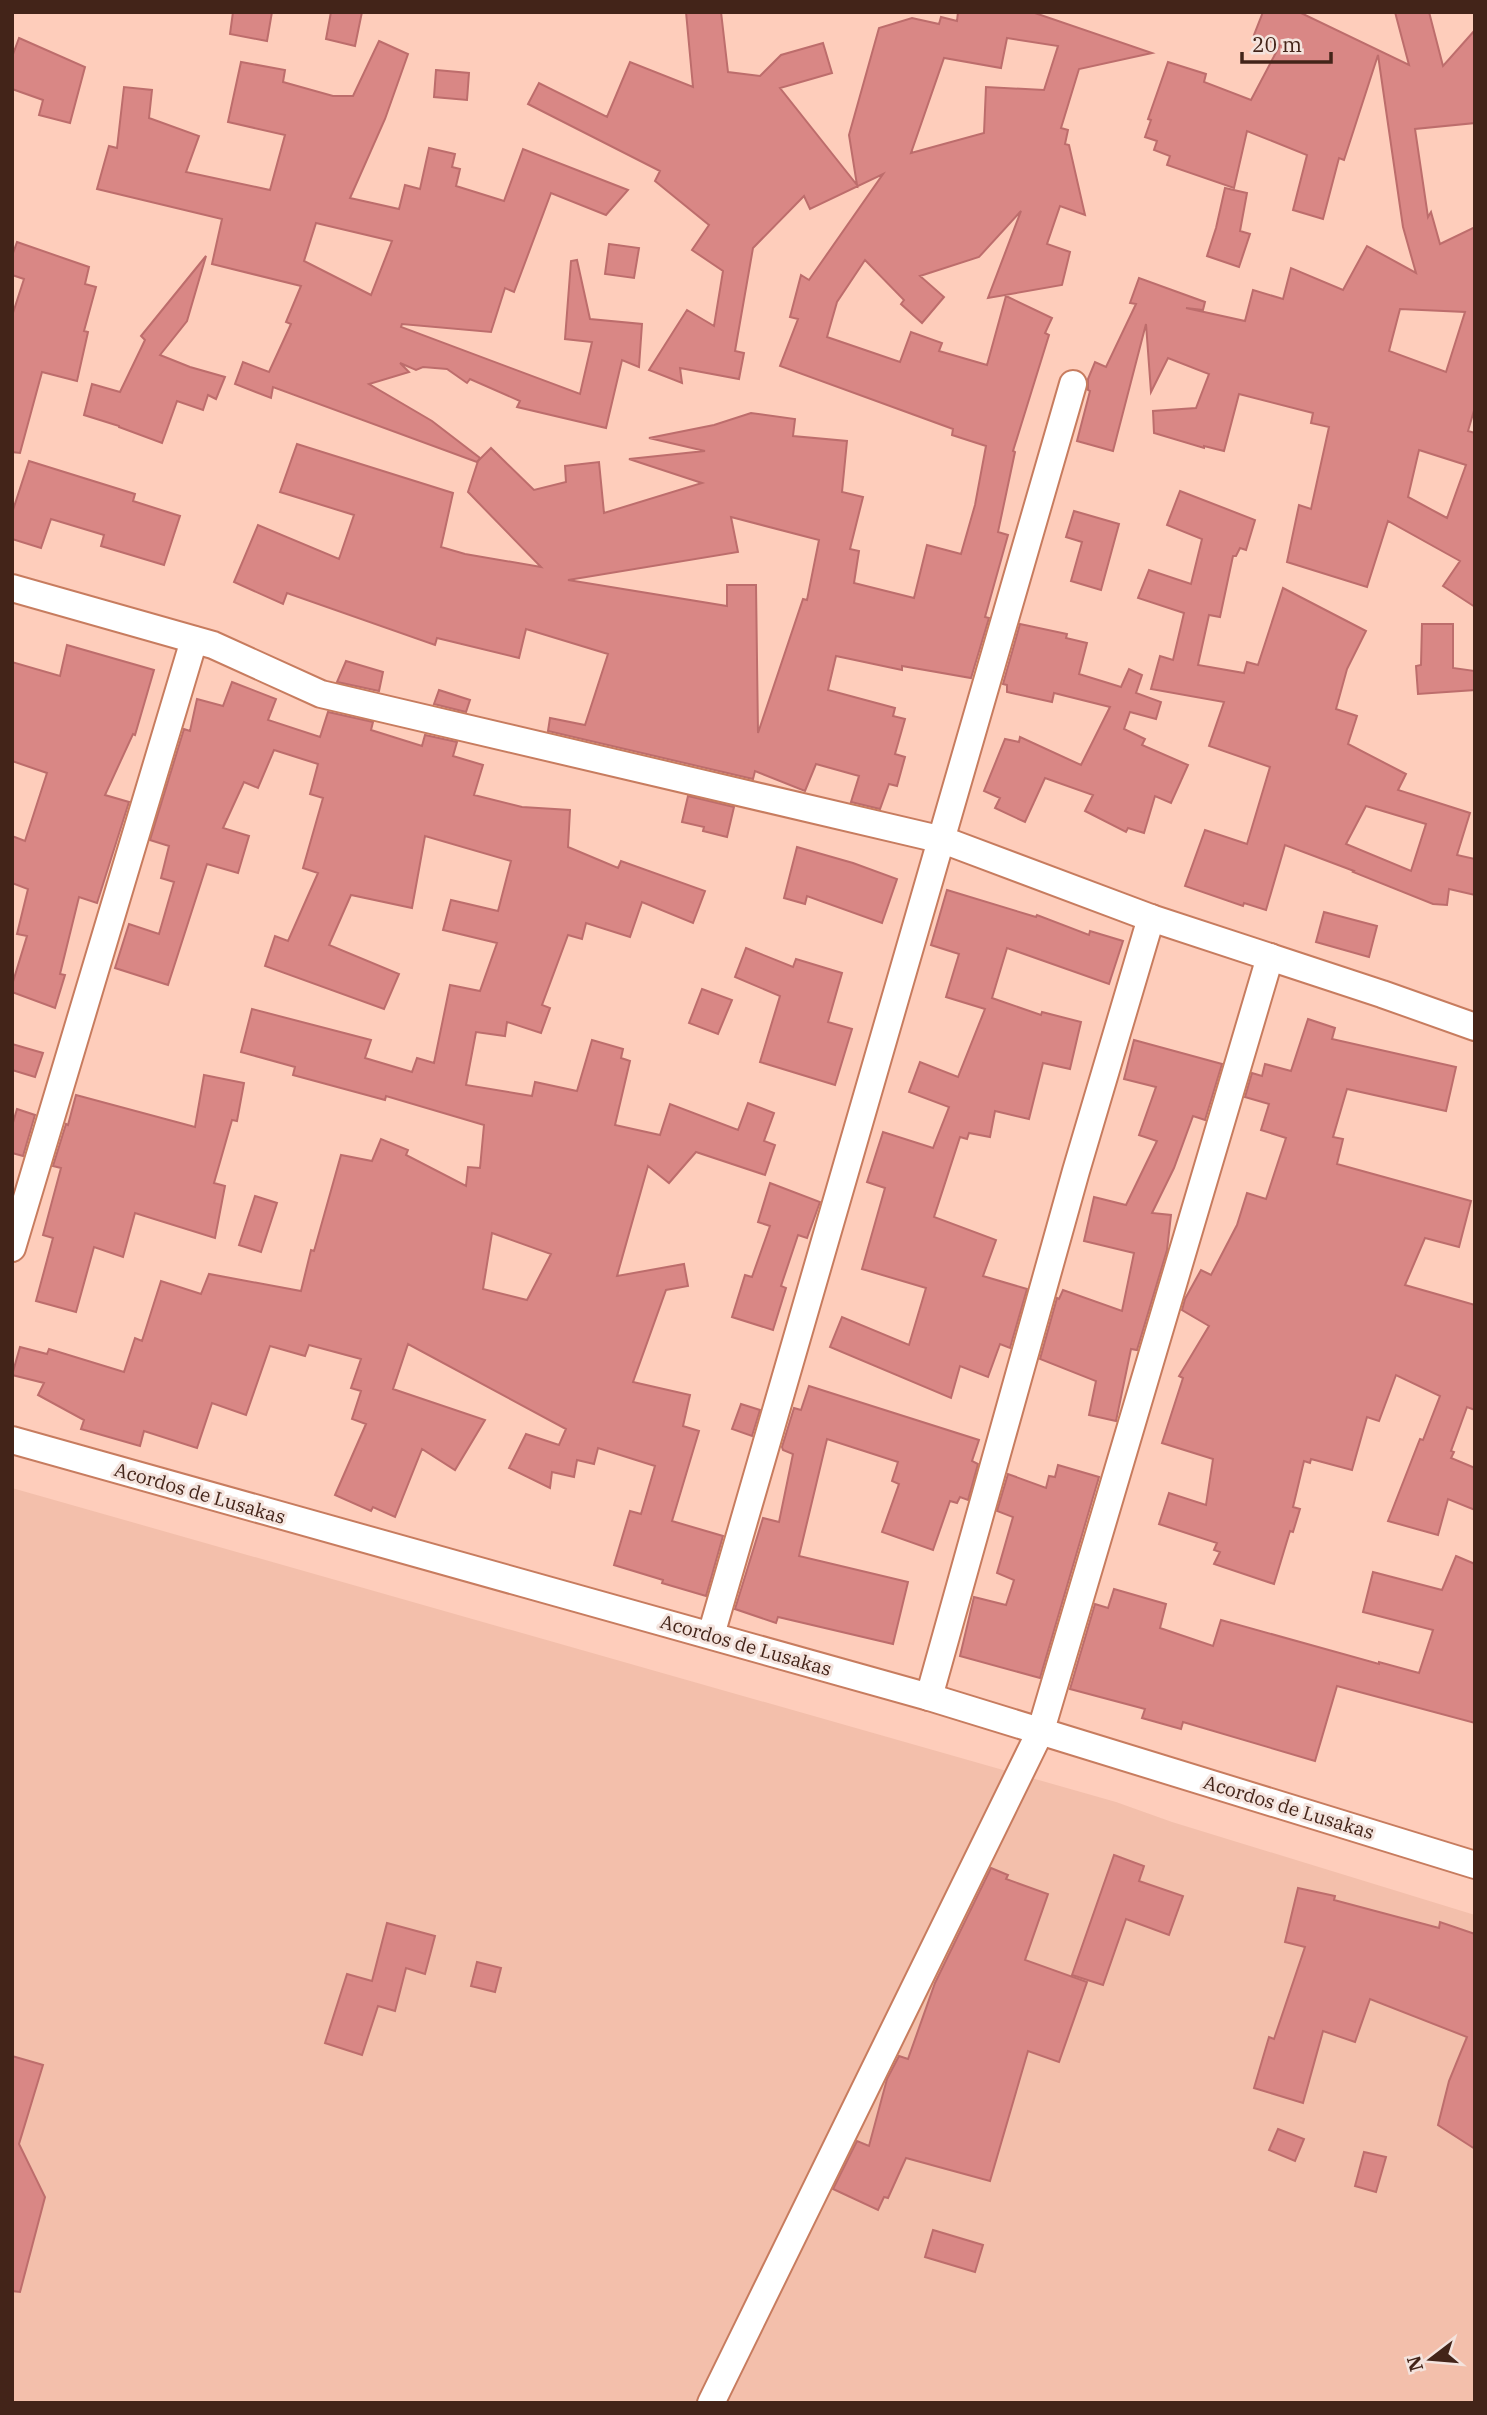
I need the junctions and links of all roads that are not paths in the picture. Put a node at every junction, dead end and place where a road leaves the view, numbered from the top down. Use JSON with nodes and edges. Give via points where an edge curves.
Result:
{"nodes":[{"id":1,"x":1073,"y":384,"type":"dead end"},
{"id":2,"x":12,"y":588,"type":"edge"},
{"id":3,"x":194,"y":640,"type":"junction"},
{"id":4,"x":943,"y":840,"type":"junction"},
{"id":5,"x":1151,"y":918,"type":"junction"},
{"id":6,"x":1270,"y":957,"type":"junction"},
{"id":7,"x":1475,"y":1027,"type":"edge"},
{"id":8,"x":12,"y":1248,"type":"edge"},
{"id":9,"x":12,"y":1440,"type":"edge"},
{"id":10,"x":712,"y":1635,"type":"junction"},
{"id":11,"x":929,"y":1697,"type":"junction"},
{"id":12,"x":1041,"y":1730,"type":"junction"},
{"id":13,"x":1475,"y":1866,"type":"edge"},
{"id":14,"x":711,"y":2403,"type":"edge"}],
"edges":[{"from":1,"to":4,"type":"street"},
{"from":2,"to":3,"type":"street"},
{"from":3,"to":4,"type":"street","via":[[321,694]]},
{"from":3,"to":8,"type":"street"},
{"from":4,"to":5,"type":"street"},
{"from":4,"to":10,"type":"street"},
{"from":5,"to":6,"type":"street"},
{"from":5,"to":11,"type":"street"},
{"from":6,"to":7,"type":"street"},
{"from":6,"to":12,"type":"street"},
{"from":9,"to":10,"type":"street","name":"Acordos de Lusakas"},
{"from":10,"to":11,"type":"street","name":"Acordos de Lusakas"},
{"from":11,"to":12,"type":"street","name":"Acordos de Lusakas"},
{"from":12,"to":13,"type":"street","name":"Acordos de Lusakas"},
{"from":12,"to":14,"type":"street"}]}
